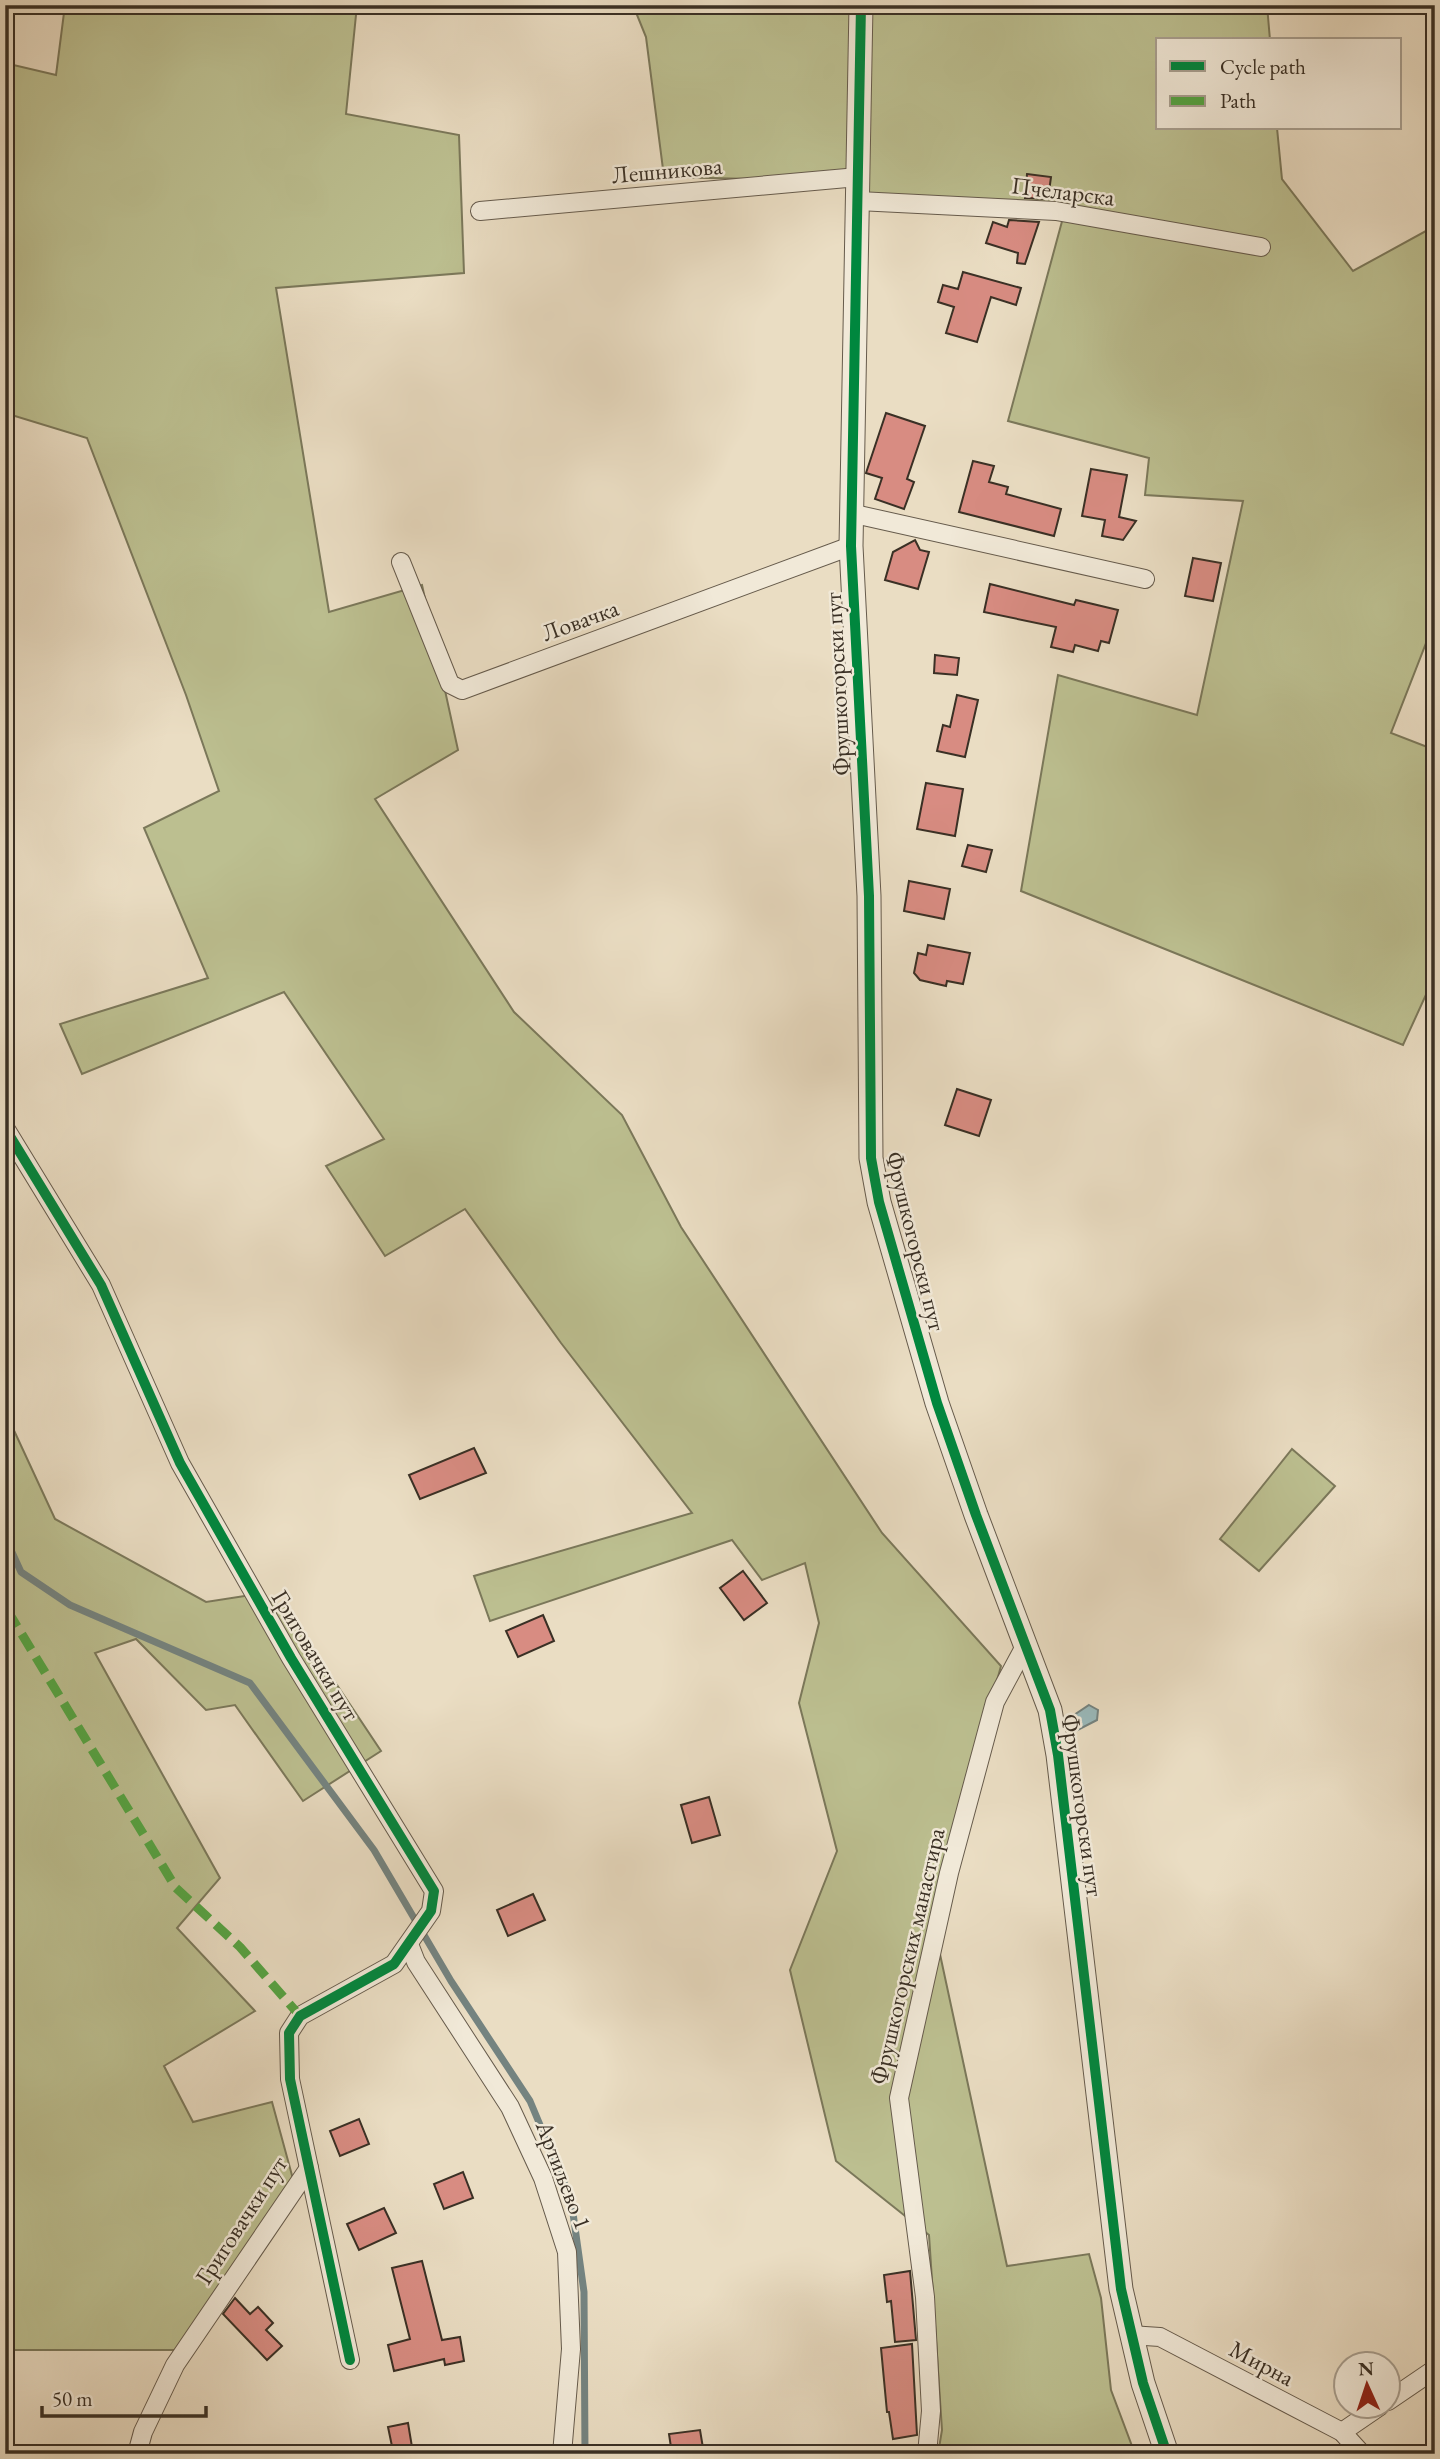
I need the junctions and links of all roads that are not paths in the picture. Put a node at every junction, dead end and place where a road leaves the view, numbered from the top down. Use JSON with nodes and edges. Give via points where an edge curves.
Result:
{"nodes":[{"id":1,"x":861,"y":5,"type":"edge"},
{"id":2,"x":858,"y":177,"type":"junction"},
{"id":3,"x":858,"y":201,"type":"junction"},
{"id":4,"x":480,"y":211,"type":"dead end"},
{"id":5,"x":1261,"y":247,"type":"dead end"},
{"id":6,"x":850,"y":513,"type":"junction"},
{"id":7,"x":851,"y":546,"type":"junction"},
{"id":8,"x":401,"y":562,"type":"dead end"},
{"id":9,"x":1145,"y":579,"type":"dead end"},
{"id":10,"x":5,"y":1128,"type":"edge"},
{"id":11,"x":1024,"y":1647,"type":"junction"},
{"id":12,"x":409,"y":1944,"type":"junction"},
{"id":13,"x":309,"y":2168,"type":"junction"},
{"id":14,"x":1130,"y":2335,"type":"junction"},
{"id":15,"x":350,"y":2360,"type":"dead end"},
{"id":16,"x":1435,"y":2369,"type":"edge"},
{"id":17,"x":1402,"y":2391,"type":"edge"},
{"id":18,"x":1360,"y":2420,"type":"edge"},
{"id":19,"x":1342,"y":2432,"type":"junction"},
{"id":20,"x":136,"y":2454,"type":"edge"},
{"id":21,"x":562,"y":2454,"type":"edge"},
{"id":22,"x":927,"y":2454,"type":"edge"},
{"id":23,"x":1167,"y":2454,"type":"edge"},
{"id":24,"x":1362,"y":2454,"type":"edge"}],
"edges":[{"from":1,"to":2,"type":"street","name":"Фрушкогорски пут"},
{"from":2,"to":3,"type":"street","name":"Фрушкогорски пут"},
{"from":2,"to":4,"type":"street","name":"Лешникова"},
{"from":3,"to":5,"type":"street","name":"Пчеларска","via":[[1056,211]]},
{"from":3,"to":6,"type":"street","name":"Фрушкогорски пут"},
{"from":6,"to":7,"type":"street","name":"Фрушкогорски пут"},
{"from":6,"to":9,"type":"street"},
{"from":7,"to":8,"type":"street","name":"Ловачка","via":[[462,690],[450,684]]},
{"from":7,"to":11,"type":"street","name":"Фрушкогорски пут","via":[[869,896],[871,1158],[937,1402]]},
{"from":10,"to":12,"type":"street","name":"Григовачки пут","via":[[101,1285],[180,1463],[291,1658],[431,1883],[431,1911]]},
{"from":11,"to":14,"type":"street","name":"Фрушкогорски пут","via":[[1050,1710],[1058,1755],[1111,2214]]},
{"from":11,"to":22,"type":"street","name":"Фрушкогорских манастира","via":[[995,1702],[899,2098],[925,2297],[930,2411]]},
{"from":12,"to":13,"type":"street","name":"Григовачки пут","via":[[394,1964],[300,2016],[289,2033],[290,2079]]},
{"from":12,"to":21,"type":"street","name":"Артиљево 1","via":[[416,1962],[510,2106],[543,2178],[568,2252],[571,2348]]},
{"from":13,"to":15,"type":"street"},
{"from":13,"to":20,"type":"street","name":"Григовачки пут","via":[[175,2365]]},
{"from":14,"to":19,"type":"street","name":"Мирна","via":[[1160,2337]]},
{"from":14,"to":23,"type":"street","name":"Фрушкогорски пут"},
{"from":16,"to":17,"type":"street"},
{"from":18,"to":19,"type":"street"},
{"from":19,"to":24,"type":"street","name":"Мирна"}]}
